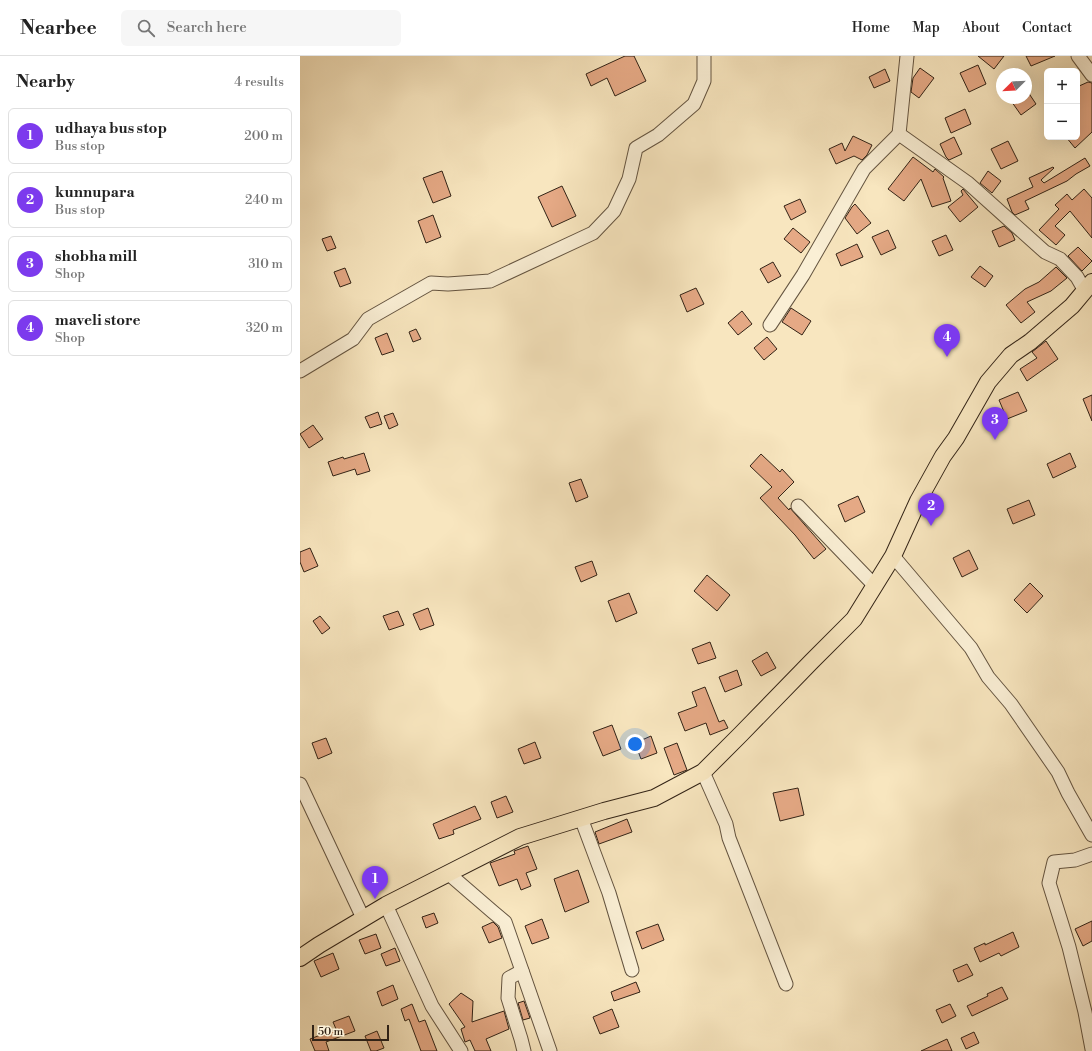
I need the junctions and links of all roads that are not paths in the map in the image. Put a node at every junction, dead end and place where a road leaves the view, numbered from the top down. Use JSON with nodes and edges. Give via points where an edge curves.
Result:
{"nodes":[{"id":1,"x":704,"y":56,"type":"edge"},
{"id":2,"x":907,"y":56,"type":"edge"},
{"id":3,"x":1078,"y":56,"type":"edge"},
{"id":4,"x":1092,"y":75,"type":"edge"},
{"id":5,"x":899,"y":134,"type":"junction"},
{"id":6,"x":1088,"y":286,"type":"edge"},
{"id":7,"x":770,"y":325,"type":"dead end"},
{"id":8,"x":300,"y":371,"type":"edge"},
{"id":9,"x":798,"y":506,"type":"dead end"},
{"id":10,"x":893,"y":556,"type":"junction"},
{"id":11,"x":875,"y":586,"type":"junction"},
{"id":12,"x":703,"y":772,"type":"junction"},
{"id":13,"x":300,"y":784,"type":"edge"},
{"id":14,"x":581,"y":818,"type":"junction"},
{"id":15,"x":1092,"y":835,"type":"edge"},
{"id":16,"x":1092,"y":854,"type":"edge"},
{"id":17,"x":449,"y":874,"type":"junction"},
{"id":18,"x":386,"y":905,"type":"junction"},
{"id":19,"x":363,"y":918,"type":"junction"},
{"id":20,"x":300,"y":958,"type":"edge"},
{"id":21,"x":632,"y":970,"type":"dead end"},
{"id":22,"x":522,"y":971,"type":"junction"},
{"id":23,"x":786,"y":984,"type":"dead end"},
{"id":24,"x":1092,"y":1049,"type":"edge"},
{"id":25,"x":461,"y":1051,"type":"edge"},
{"id":26,"x":524,"y":1051,"type":"edge"},
{"id":27,"x":550,"y":1051,"type":"edge"}],
"edges":[{"from":1,"to":8,"type":"street","via":[[704,81],[694,104],[658,135],[636,148],[628,179],[614,211],[593,233],[490,281],[431,283],[368,319],[353,339]]},
{"from":2,"to":5,"type":"street"},
{"from":3,"to":4,"type":"street"},
{"from":5,"to":6,"type":"street","via":[[968,183],[1045,252],[1060,259]]},
{"from":5,"to":7,"type":"street","via":[[864,169],[803,275]]},
{"from":6,"to":10,"type":"main road","via":[[1072,306],[1011,355],[988,382],[918,501]]},
{"from":9,"to":11,"type":"street"},
{"from":10,"to":11,"type":"main road"},
{"from":10,"to":15,"type":"street","via":[[971,648],[988,677],[1025,723],[1058,772]]},
{"from":11,"to":12,"type":"main road","via":[[854,619]]},
{"from":12,"to":14,"type":"main road","via":[[654,798]]},
{"from":12,"to":23,"type":"street","via":[[726,824]]},
{"from":13,"to":19,"type":"street"},
{"from":14,"to":17,"type":"main road","via":[[520,838]]},
{"from":14,"to":21,"type":"street","via":[[610,893]]},
{"from":16,"to":24,"type":"street","via":[[1075,860],[1054,862],[1049,883],[1069,947]]},
{"from":17,"to":18,"type":"main road"},
{"from":17,"to":22,"type":"street","via":[[505,922]]},
{"from":18,"to":19,"type":"main road"},
{"from":18,"to":25,"type":"street","via":[[432,1006]]},
{"from":19,"to":20,"type":"main road"},
{"from":22,"to":26,"type":"street","via":[[509,978],[508,998]]},
{"from":22,"to":27,"type":"street"}]}
